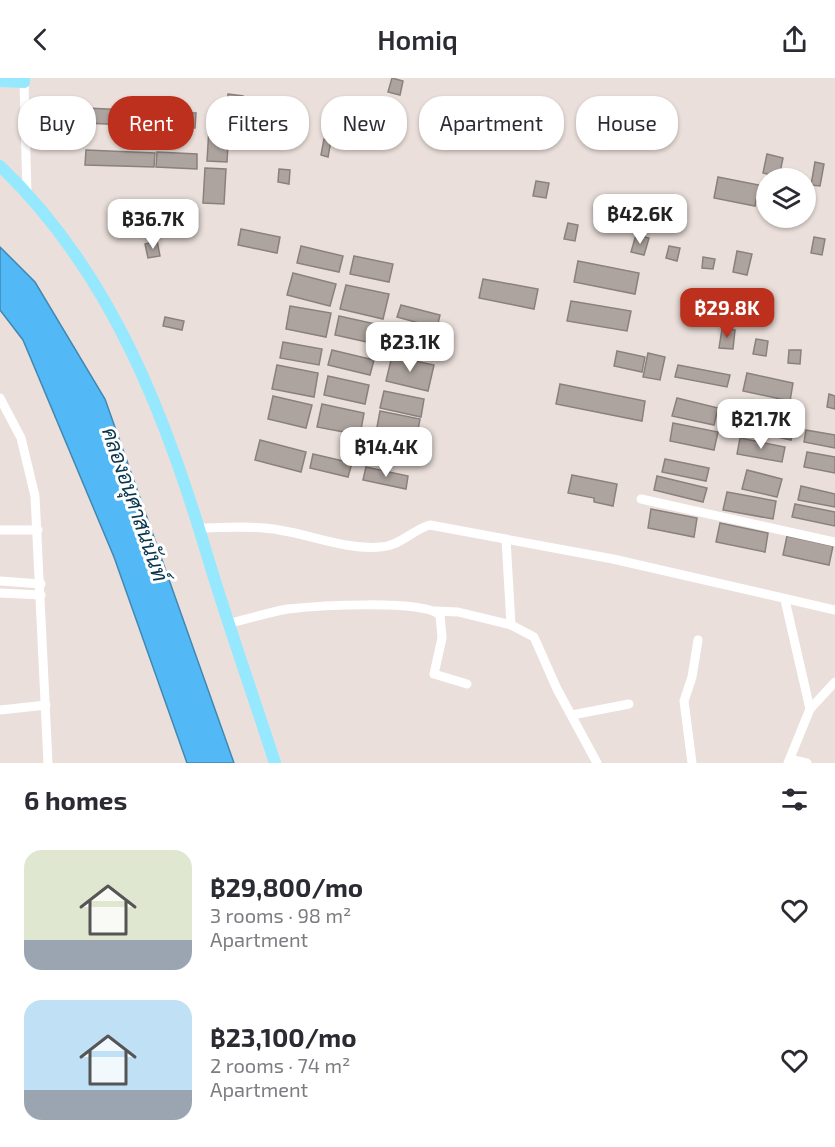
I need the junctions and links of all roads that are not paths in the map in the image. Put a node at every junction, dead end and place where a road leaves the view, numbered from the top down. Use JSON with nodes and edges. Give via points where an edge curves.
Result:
{"nodes":[{"id":1,"x":24,"y":80,"type":"edge"},
{"id":2,"x":0,"y":81,"type":"edge"},
{"id":3,"x":0,"y":166,"type":"edge"},
{"id":4,"x":27,"y":194,"type":"junction"},
{"id":5,"x":0,"y":398,"type":"edge"},
{"id":6,"x":641,"y":499,"type":"dead end"},
{"id":7,"x":200,"y":528,"type":"junction"},
{"id":8,"x":0,"y":530,"type":"edge"},
{"id":9,"x":38,"y":530,"type":"junction"},
{"id":10,"x":506,"y":539,"type":"junction"},
{"id":11,"x":835,"y":542,"type":"edge"},
{"id":12,"x":0,"y":581,"type":"edge"},
{"id":13,"x":41,"y":584,"type":"junction"},
{"id":14,"x":0,"y":593,"type":"edge"},
{"id":15,"x":41,"y":595,"type":"junction"},
{"id":16,"x":785,"y":600,"type":"junction"},
{"id":17,"x":835,"y":610,"type":"edge"},
{"id":18,"x":435,"y":611,"type":"junction"},
{"id":19,"x":229,"y":623,"type":"junction"},
{"id":20,"x":511,"y":625,"type":"junction"},
{"id":21,"x":698,"y":640,"type":"dead end"},
{"id":22,"x":835,"y":682,"type":"edge"},
{"id":23,"x":466,"y":684,"type":"dead end"},
{"id":24,"x":46,"y":705,"type":"junction"},
{"id":25,"x":628,"y":705,"type":"dead end"},
{"id":26,"x":810,"y":709,"type":"junction"},
{"id":27,"x":0,"y":710,"type":"edge"},
{"id":28,"x":572,"y":715,"type":"junction"},
{"id":29,"x":789,"y":761,"type":"edge"},
{"id":30,"x":48,"y":763,"type":"edge"},
{"id":31,"x":275,"y":763,"type":"edge"},
{"id":32,"x":597,"y":763,"type":"edge"},
{"id":33,"x":692,"y":763,"type":"edge"},
{"id":34,"x":807,"y":763,"type":"edge"}],
"edges":[{"from":1,"to":2,"type":"main road"},
{"from":1,"to":4,"type":"street"},
{"from":3,"to":4,"type":"main road"},
{"from":4,"to":7,"type":"main road","via":[[47,214],[128,339]]},
{"from":5,"to":9,"type":"street","via":[[21,438],[35,496]]},
{"from":6,"to":11,"type":"street"},
{"from":7,"to":10,"type":"street","via":[[276,529],[379,548],[396,544],[430,525]]},
{"from":7,"to":19,"type":"main road"},
{"from":8,"to":9,"type":"street"},
{"from":9,"to":13,"type":"street"},
{"from":10,"to":16,"type":"street","via":[[613,559]]},
{"from":10,"to":20,"type":"street"},
{"from":12,"to":13,"type":"street"},
{"from":13,"to":15,"type":"street"},
{"from":14,"to":15,"type":"street"},
{"from":15,"to":24,"type":"street"},
{"from":16,"to":17,"type":"street"},
{"from":16,"to":26,"type":"street"},
{"from":18,"to":19,"type":"street","via":[[353,605],[286,609]]},
{"from":18,"to":20,"type":"street","via":[[458,612]]},
{"from":18,"to":23,"type":"street","via":[[440,615],[442,638],[434,674]]},
{"from":19,"to":31,"type":"main road"},
{"from":20,"to":28,"type":"street","via":[[534,637]]},
{"from":21,"to":33,"type":"street","via":[[684,701]]},
{"from":22,"to":26,"type":"street"},
{"from":24,"to":27,"type":"street"},
{"from":24,"to":30,"type":"street"},
{"from":25,"to":28,"type":"street"},
{"from":26,"to":29,"type":"street"},
{"from":28,"to":32,"type":"street"},
{"from":29,"to":34,"type":"street"}]}
